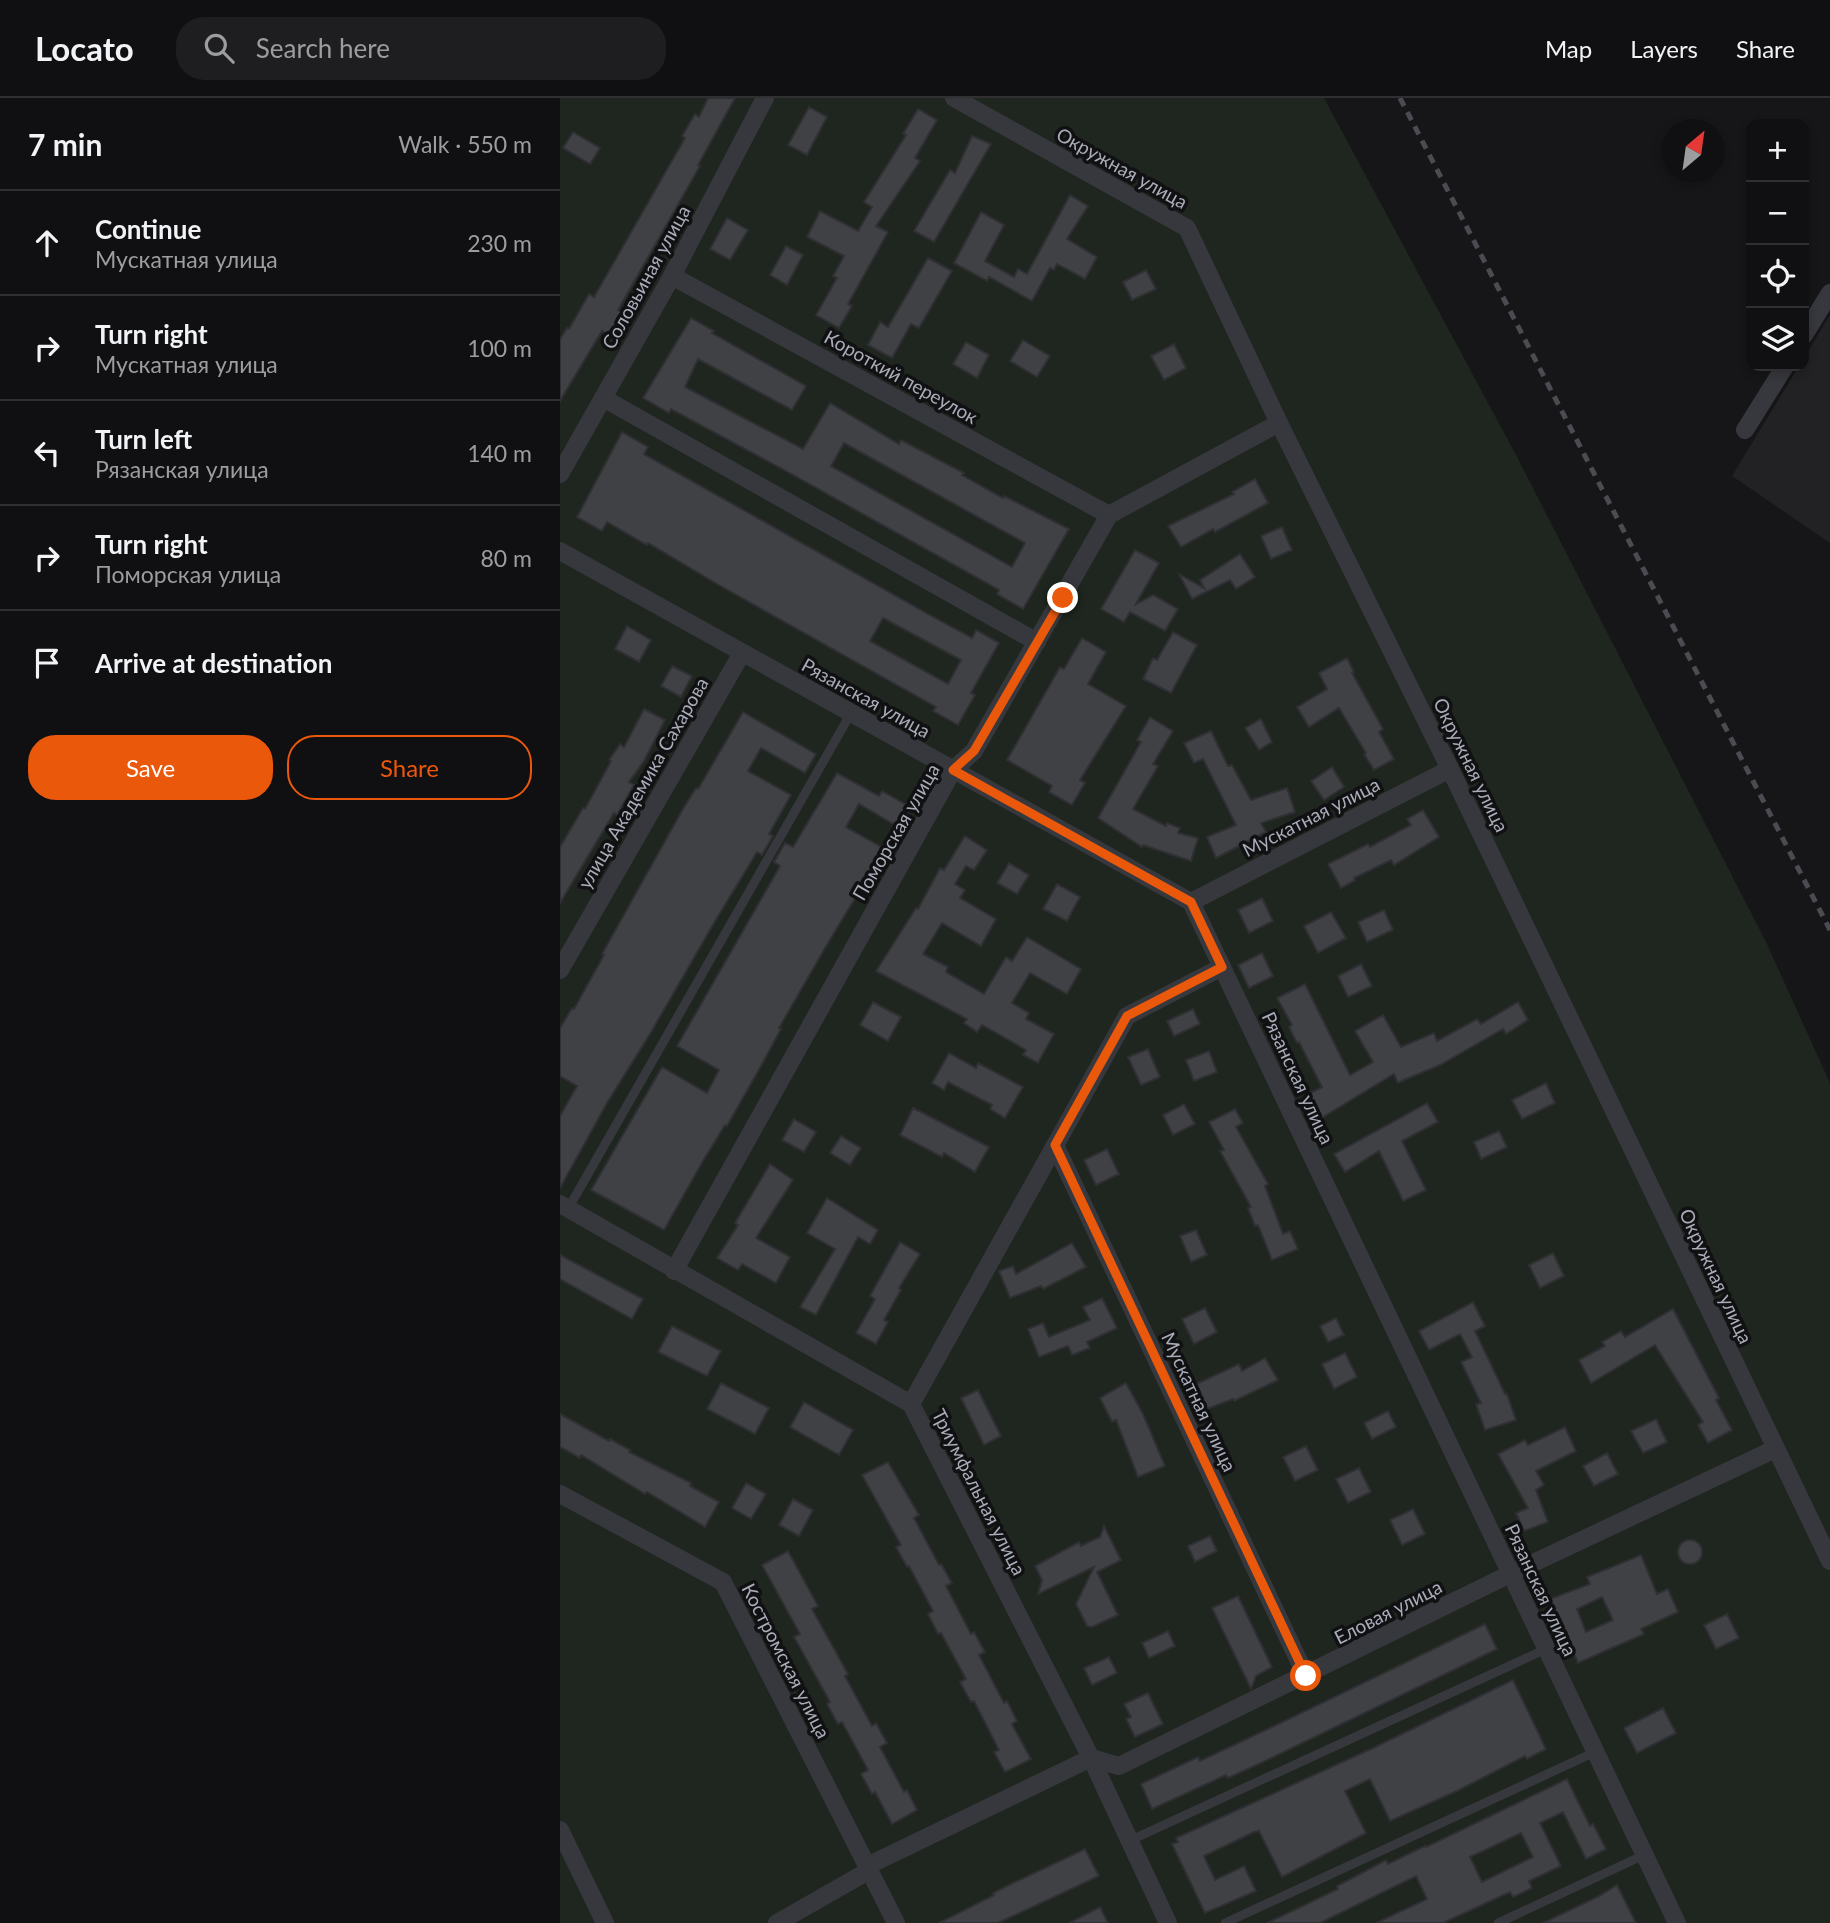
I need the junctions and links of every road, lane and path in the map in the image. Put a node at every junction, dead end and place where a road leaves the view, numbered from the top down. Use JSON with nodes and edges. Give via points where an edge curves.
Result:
{"nodes":[{"id":1,"x":765,"y":98,"type":"edge"},
{"id":2,"x":954,"y":98,"type":"edge"},
{"id":3,"x":672,"y":276,"type":"junction"},
{"id":4,"x":1830,"y":293,"type":"edge"},
{"id":5,"x":1809,"y":327,"type":"edge"},
{"id":6,"x":1782,"y":371,"type":"edge"},
{"id":7,"x":603,"y":398,"type":"junction"},
{"id":8,"x":1279,"y":423,"type":"junction"},
{"id":9,"x":1745,"y":430,"type":"dead end"},
{"id":10,"x":560,"y":474,"type":"edge"},
{"id":11,"x":1109,"y":515,"type":"junction"},
{"id":12,"x":560,"y":551,"type":"edge"},
{"id":13,"x":1037,"y":642,"type":"junction"},
{"id":14,"x":742,"y":653,"type":"junction"},
{"id":15,"x":851,"y":713,"type":"junction"},
{"id":16,"x":1450,"y":769,"type":"junction"},
{"id":17,"x":953,"y":770,"type":"junction"},
{"id":18,"x":1191,"y":902,"type":"junction"},
{"id":19,"x":1222,"y":967,"type":"junction"},
{"id":20,"x":560,"y":970,"type":"edge"},
{"id":21,"x":1055,"y":1145,"type":"junction"},
{"id":22,"x":564,"y":1206,"type":"edge"},
{"id":23,"x":674,"y":1271,"type":"junction"},
{"id":24,"x":911,"y":1404,"type":"junction"},
{"id":25,"x":1774,"y":1449,"type":"junction"},
{"id":26,"x":560,"y":1494,"type":"edge"},
{"id":27,"x":1830,"y":1561,"type":"edge"},
{"id":28,"x":1510,"y":1574,"type":"junction"},
{"id":29,"x":1546,"y":1649,"type":"junction"},
{"id":30,"x":1306,"y":1676,"type":"junction"},
{"id":31,"x":1595,"y":1752,"type":"junction"},
{"id":32,"x":1091,"y":1758,"type":"junction"},
{"id":33,"x":560,"y":1830,"type":"edge"},
{"id":34,"x":1129,"y":1841,"type":"junction"},
{"id":35,"x":1644,"y":1855,"type":"junction"},
{"id":36,"x":869,"y":1868,"type":"junction"},
{"id":37,"x":605,"y":1923,"type":"edge"},
{"id":38,"x":777,"y":1923,"type":"edge"},
{"id":39,"x":896,"y":1923,"type":"edge"},
{"id":40,"x":1168,"y":1923,"type":"edge"},
{"id":41,"x":1225,"y":1923,"type":"edge"},
{"id":42,"x":1498,"y":1923,"type":"edge"},
{"id":43,"x":1676,"y":1923,"type":"edge"}],
"edges":[{"from":1,"to":3,"type":"street","name":"Соловьиная улица"},
{"from":2,"to":8,"type":"street","name":"Окружная улица","via":[[1186,228]]},
{"from":3,"to":7,"type":"street","name":"Соловьиная улица"},
{"from":3,"to":11,"type":"street","name":"Короткий переулок"},
{"from":4,"to":5,"type":"street"},
{"from":6,"to":9,"type":"street"},
{"from":7,"to":10,"type":"street","name":"Соловьиная улица"},
{"from":7,"to":13,"type":"street"},
{"from":8,"to":11,"type":"street"},
{"from":8,"to":16,"type":"street","name":"Окружная улица"},
{"from":11,"to":13,"type":"street","name":"Поморская улица"},
{"from":12,"to":14,"type":"street","name":"Рязанская улица"},
{"from":13,"to":17,"type":"street","name":"Поморская улица","via":[[974,751]]},
{"from":14,"to":15,"type":"street","name":"Рязанская улица"},
{"from":14,"to":20,"type":"street","name":"улица Академика Сахарова"},
{"from":15,"to":17,"type":"street","name":"Рязанская улица"},
{"from":15,"to":22,"type":"lane"},
{"from":16,"to":18,"type":"street","name":"Мускатная улица"},
{"from":16,"to":25,"type":"street","name":"Окружная улица"},
{"from":17,"to":18,"type":"street","name":"Рязанская улица"},
{"from":17,"to":23,"type":"street","name":"Поморская улица"},
{"from":18,"to":19,"type":"street","name":"Рязанская улица"},
{"from":19,"to":21,"type":"street","via":[[1127,1016]]},
{"from":19,"to":28,"type":"street","name":"Рязанская улица"},
{"from":21,"to":24,"type":"street"},
{"from":21,"to":30,"type":"street","name":"Мускатная улица"},
{"from":22,"to":23,"type":"street","name":"Триумфальная улица"},
{"from":23,"to":24,"type":"street","name":"Триумфальная улица"},
{"from":24,"to":32,"type":"street","name":"Триумфальная улица"},
{"from":25,"to":27,"type":"street","name":"Окружная улица"},
{"from":25,"to":28,"type":"street","name":"Еловая улица"},
{"from":26,"to":36,"type":"street","name":"Костромская улица","via":[[723,1582]]},
{"from":28,"to":29,"type":"street","name":"Рязанская улица"},
{"from":28,"to":30,"type":"street","name":"Еловая улица"},
{"from":29,"to":31,"type":"street","name":"Рязанская улица"},
{"from":29,"to":34,"type":"lane"},
{"from":30,"to":32,"type":"street","name":"Еловая улица","via":[[1119,1766]]},
{"from":31,"to":35,"type":"street","name":"Рязанская улица"},
{"from":31,"to":41,"type":"lane"},
{"from":32,"to":34,"type":"street","name":"Триумфальная улица"},
{"from":32,"to":36,"type":"street"},
{"from":33,"to":37,"type":"street"},
{"from":34,"to":40,"type":"street","name":"Триумфальная улица"},
{"from":35,"to":42,"type":"lane"},
{"from":35,"to":43,"type":"street","name":"Рязанская улица"},
{"from":36,"to":38,"type":"street"},
{"from":36,"to":39,"type":"street","name":"Костромская улица"}]}
